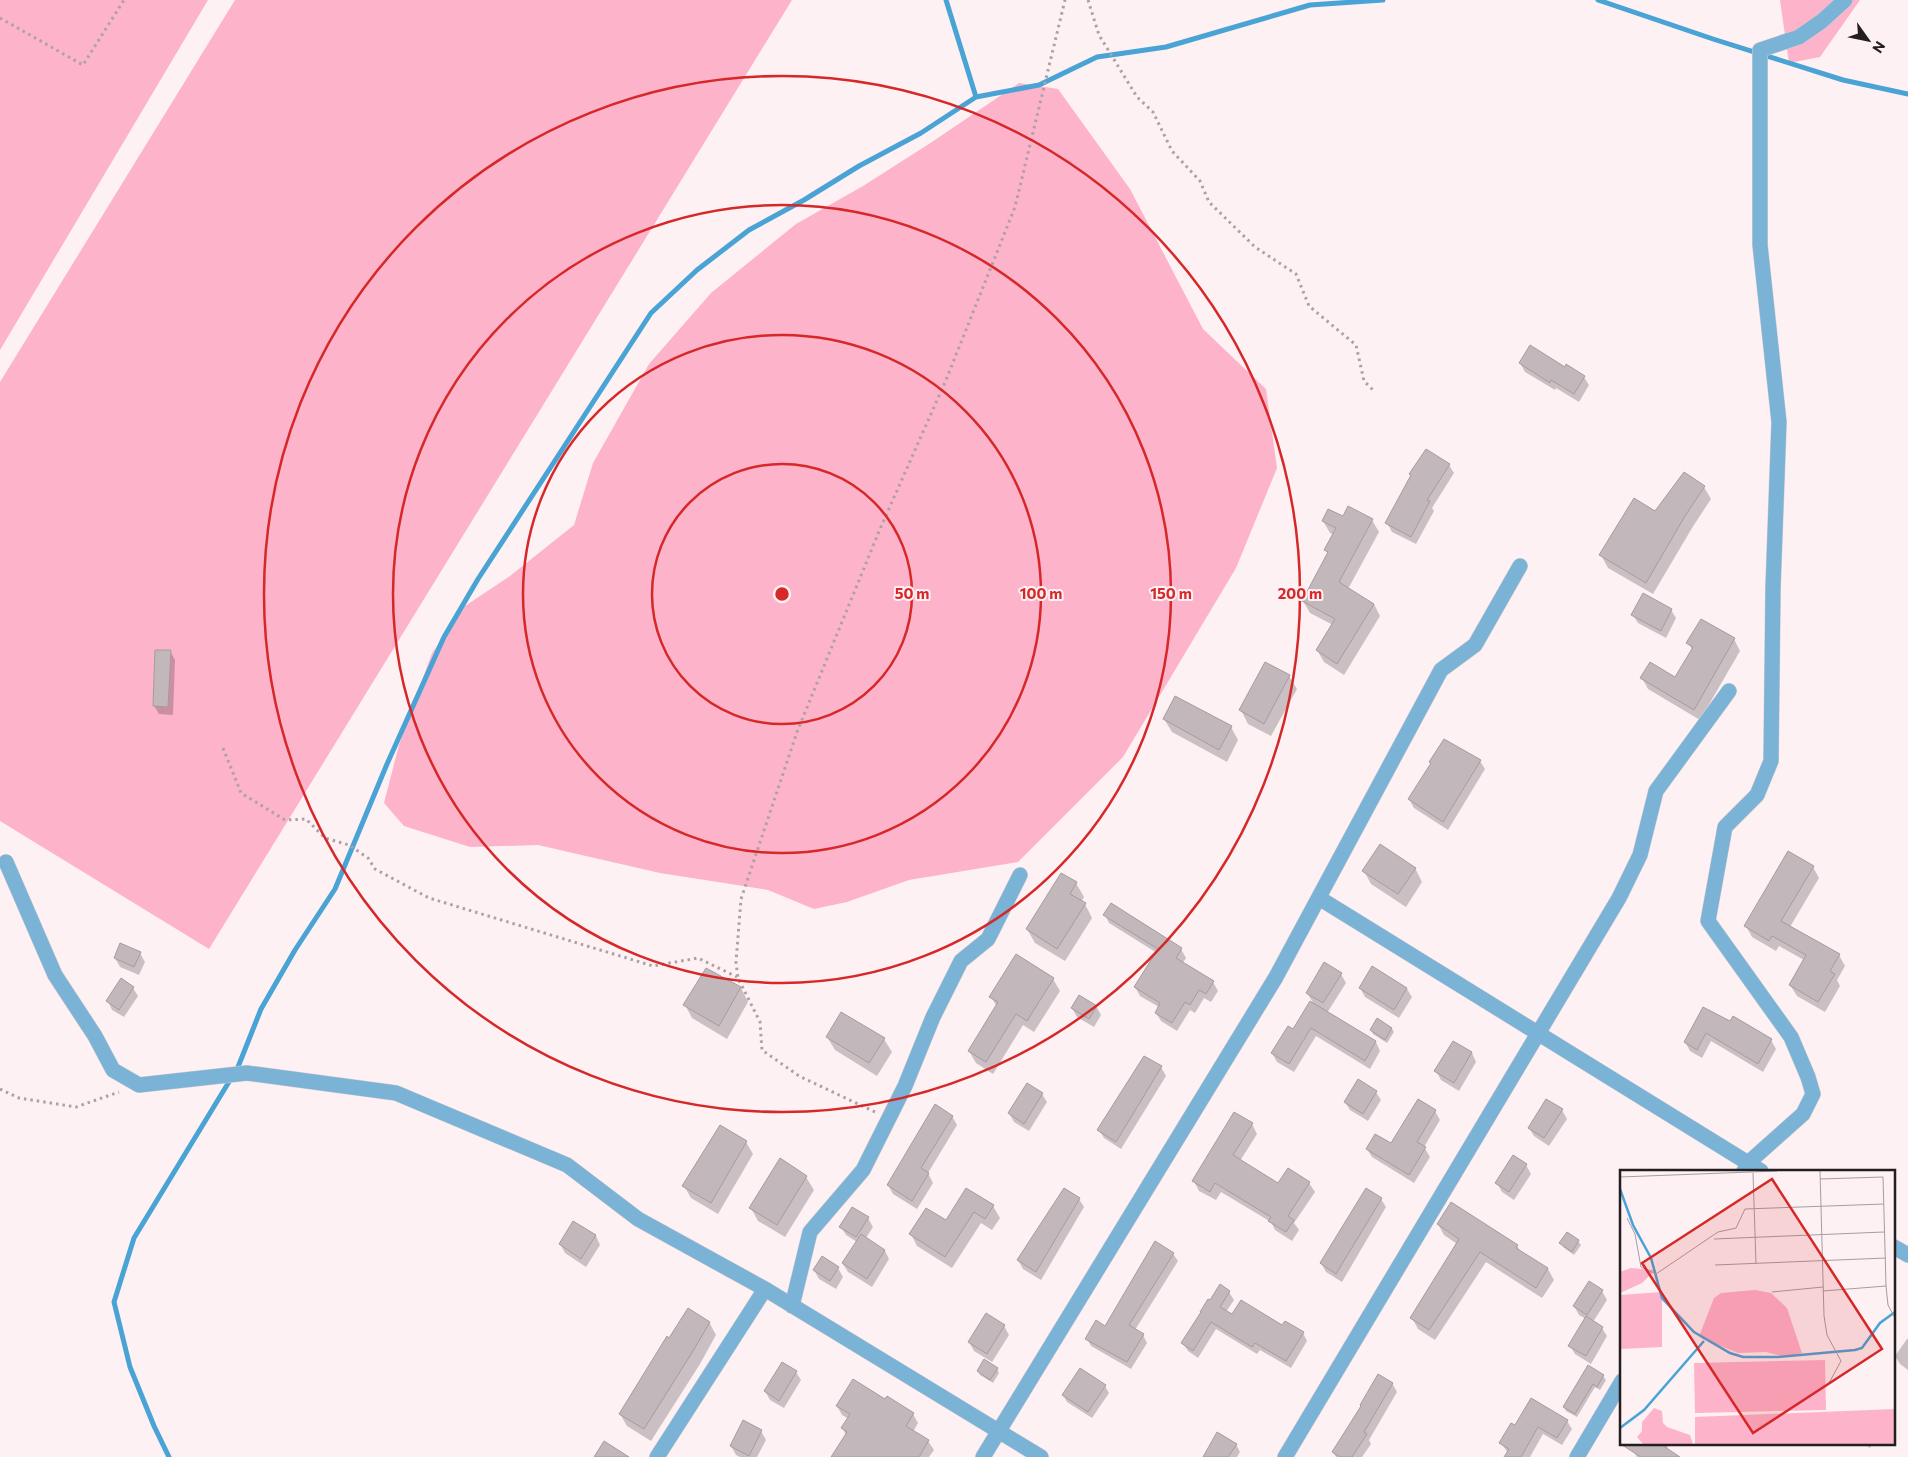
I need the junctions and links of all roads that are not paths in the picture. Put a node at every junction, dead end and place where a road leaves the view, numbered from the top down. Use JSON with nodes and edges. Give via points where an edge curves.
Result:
{"nodes":[{"id":1,"x":1845,"y":0,"type":"edge"},
{"id":2,"x":1520,"y":566,"type":"dead end"},
{"id":3,"x":1729,"y":691,"type":"dead end"},
{"id":4,"x":6,"y":862,"type":"dead end"},
{"id":5,"x":1020,"y":875,"type":"dead end"},
{"id":6,"x":1319,"y":898,"type":"junction"},
{"id":7,"x":1539,"y":1033,"type":"junction"},
{"id":8,"x":1751,"y":1168,"type":"edge"},
{"id":9,"x":1896,"y":1248,"type":"edge"},
{"id":10,"x":1908,"y":1255,"type":"edge"},
{"id":11,"x":765,"y":1289,"type":"junction"},
{"id":12,"x":792,"y":1306,"type":"junction"},
{"id":13,"x":1620,"y":1384,"type":"edge"},
{"id":14,"x":998,"y":1431,"type":"junction"},
{"id":15,"x":657,"y":1457,"type":"edge"},
{"id":16,"x":983,"y":1457,"type":"edge"},
{"id":17,"x":1041,"y":1457,"type":"edge"},
{"id":18,"x":1285,"y":1457,"type":"edge"},
{"id":19,"x":1577,"y":1457,"type":"edge"}],
"edges":[{"from":1,"to":8,"type":"street","via":[[1822,22],[1799,37],[1760,50],[1760,245],[1779,422],[1772,588],[1770,761],[1757,795],[1725,827],[1708,921],[1791,1037],[1813,1094],[1803,1114]]},
{"from":2,"to":6,"type":"street","via":[[1475,645],[1441,670]]},
{"from":3,"to":7,"type":"street","via":[[1656,791],[1640,855],[1619,898]]},
{"from":4,"to":11,"type":"street","via":[[55,975],[113,1070],[139,1085],[247,1073],[396,1093],[567,1165],[638,1219]]},
{"from":5,"to":12,"type":"street","via":[[988,939],[961,961],[863,1170],[810,1232]]},
{"from":6,"to":7,"type":"street"},
{"from":6,"to":14,"type":"street","via":[[1270,986]]},
{"from":7,"to":8,"type":"street"},
{"from":7,"to":18,"type":"street"},
{"from":9,"to":10,"type":"street"},
{"from":11,"to":12,"type":"street"},
{"from":11,"to":15,"type":"street"},
{"from":12,"to":14,"type":"street"},
{"from":13,"to":19,"type":"street"},
{"from":14,"to":16,"type":"street"},
{"from":14,"to":17,"type":"street"}]}
